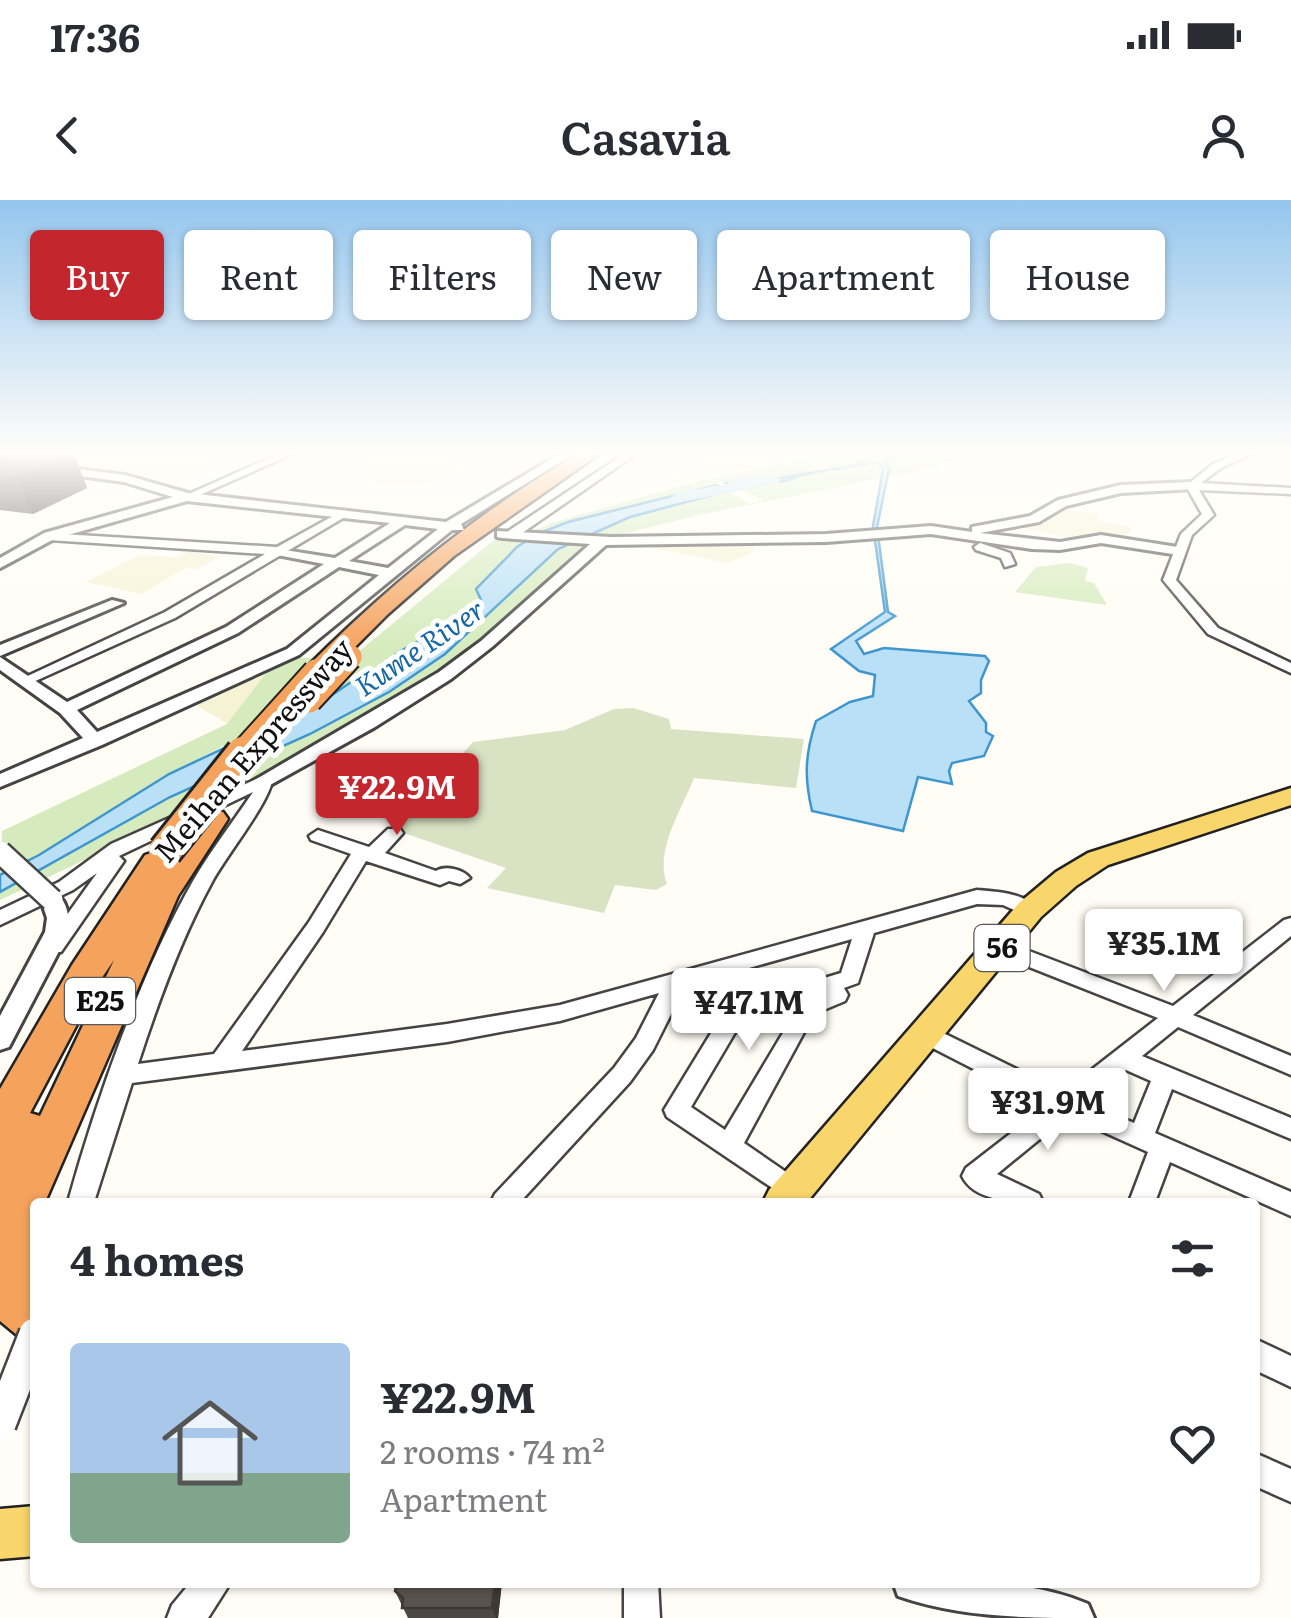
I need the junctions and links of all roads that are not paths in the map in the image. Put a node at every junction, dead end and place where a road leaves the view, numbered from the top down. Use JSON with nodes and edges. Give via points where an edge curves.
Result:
{"nodes":[{"id":1,"x":112,"y":518,"type":"edge"},
{"id":2,"x":333,"y":518,"type":"edge"},
{"id":3,"x":398,"y":518,"type":"edge"},
{"id":4,"x":468,"y":518,"type":"edge"},
{"id":5,"x":490,"y":518,"type":"edge"},
{"id":6,"x":507,"y":518,"type":"edge"},
{"id":7,"x":534,"y":518,"type":"edge"},
{"id":8,"x":1036,"y":518,"type":"edge"},
{"id":9,"x":1204,"y":518,"type":"edge"},
{"id":10,"x":405,"y":519,"type":"junction"},
{"id":11,"x":456,"y":526,"type":"junction"},
{"id":12,"x":931,"y":530,"type":"junction"},
{"id":13,"x":510,"y":534,"type":"joint"},
{"id":14,"x":48,"y":536,"type":"junction"},
{"id":15,"x":598,"y":541,"type":"junction"},
{"id":16,"x":980,"y":548,"type":"dead end"},
{"id":17,"x":277,"y":551,"type":"junction"},
{"id":18,"x":1179,"y":551,"type":"junction"},
{"id":19,"x":0,"y":564,"type":"edge"},
{"id":20,"x":336,"y":564,"type":"junction"},
{"id":21,"x":1008,"y":564,"type":"dead end"},
{"id":22,"x":389,"y":573,"type":"junction"},
{"id":23,"x":117,"y":603,"type":"dead end"},
{"id":24,"x":0,"y":651,"type":"edge"},
{"id":25,"x":0,"y":662,"type":"edge"},
{"id":26,"x":1291,"y":669,"type":"edge"},
{"id":27,"x":26,"y":680,"type":"junction"},
{"id":28,"x":66,"y":709,"type":"junction"},
{"id":29,"x":96,"y":740,"type":"junction"},
{"id":30,"x":0,"y":781,"type":"edge"},
{"id":31,"x":264,"y":782,"type":"junction"},
{"id":32,"x":1291,"y":796,"type":"edge"},
{"id":33,"x":394,"y":833,"type":"dead end"},
{"id":34,"x":318,"y":836,"type":"dead end"},
{"id":35,"x":0,"y":852,"type":"edge"},
{"id":36,"x":366,"y":854,"type":"junction"},
{"id":37,"x":156,"y":866,"type":"junction"},
{"id":38,"x":460,"y":878,"type":"dead end"},
{"id":39,"x":1030,"y":910,"type":"junction"},
{"id":40,"x":0,"y":918,"type":"edge"},
{"id":41,"x":1291,"y":924,"type":"edge"},
{"id":42,"x":865,"y":928,"type":"junction"},
{"id":43,"x":1001,"y":948,"type":"junction"},
{"id":44,"x":45,"y":959,"type":"junction"},
{"id":45,"x":678,"y":980,"type":"junction"},
{"id":46,"x":828,"y":985,"type":"junction"},
{"id":47,"x":1177,"y":1017,"type":"junction"},
{"id":48,"x":927,"y":1035,"type":"junction"},
{"id":49,"x":0,"y":1040,"type":"edge"},
{"id":50,"x":1124,"y":1059,"type":"junction"},
{"id":51,"x":221,"y":1062,"type":"junction"},
{"id":52,"x":1291,"y":1066,"type":"edge"},
{"id":53,"x":123,"y":1075,"type":"junction"},
{"id":54,"x":1165,"y":1076,"type":"junction"},
{"id":55,"x":0,"y":1104,"type":"edge"},
{"id":56,"x":1065,"y":1104,"type":"junction"},
{"id":57,"x":0,"y":1128,"type":"edge"},
{"id":58,"x":1291,"y":1129,"type":"edge"},
{"id":59,"x":1152,"y":1142,"type":"junction"},
{"id":60,"x":728,"y":1146,"type":"junction"},
{"id":61,"x":0,"y":1190,"type":"edge"},
{"id":62,"x":788,"y":1197,"type":"edge"},
{"id":63,"x":82,"y":1198,"type":"edge"},
{"id":64,"x":508,"y":1198,"type":"edge"},
{"id":65,"x":1022,"y":1198,"type":"edge"},
{"id":66,"x":1143,"y":1198,"type":"edge"},
{"id":67,"x":1291,"y":1204,"type":"edge"},
{"id":68,"x":30,"y":1316,"type":"edge"},
{"id":69,"x":30,"y":1347,"type":"edge"},
{"id":70,"x":1260,"y":1356,"type":"edge"},
{"id":71,"x":1291,"y":1372,"type":"edge"},
{"id":72,"x":30,"y":1383,"type":"edge"},
{"id":73,"x":0,"y":1404,"type":"edge"},
{"id":74,"x":0,"y":1424,"type":"edge"},
{"id":75,"x":1260,"y":1471,"type":"edge"},
{"id":76,"x":1291,"y":1486,"type":"edge"},
{"id":77,"x":30,"y":1531,"type":"edge"},
{"id":78,"x":0,"y":1534,"type":"edge"},
{"id":79,"x":209,"y":1588,"type":"edge"},
{"id":80,"x":640,"y":1588,"type":"edge"},
{"id":81,"x":939,"y":1588,"type":"edge"},
{"id":82,"x":186,"y":1618,"type":"edge"},
{"id":83,"x":642,"y":1618,"type":"edge"},
{"id":84,"x":1074,"y":1618,"type":"edge"}],
"edges":[{"from":1,"to":14,"type":"street"},
{"from":2,"to":17,"type":"street"},
{"from":3,"to":10,"type":"street"},
{"from":4,"to":11,"type":"street"},
{"from":5,"to":37,"type":"highway","name":"Meihan Expressway","number":"E25","bridge":true,"via":[[435,559],[316,672],[240,756]]},
{"from":6,"to":37,"type":"highway","name":"Meihan Expressway","number":"E25","bridge":true,"via":[[412,594],[286,727],[212,819]]},
{"from":7,"to":13,"type":"street"},
{"from":8,"to":12,"type":"street","via":[[991,529]]},
{"from":9,"to":18,"type":"street"},
{"from":10,"to":11,"type":"street"},
{"from":10,"to":20,"type":"street"},
{"from":11,"to":22,"type":"street"},
{"from":12,"to":15,"type":"street"},
{"from":12,"to":18,"type":"street","via":[[1032,545],[1101,539]]},
{"from":13,"to":15,"type":"street"},
{"from":14,"to":17,"type":"street"},
{"from":14,"to":19,"type":"street"},
{"from":15,"to":31,"type":"street","via":[[471,657]]},
{"from":16,"to":21,"type":"street","via":[[1006,556]]},
{"from":17,"to":20,"type":"street"},
{"from":17,"to":27,"type":"street","via":[[170,615]]},
{"from":18,"to":26,"type":"street","via":[[1169,580],[1201,620],[1230,642]]},
{"from":20,"to":22,"type":"street"},
{"from":20,"to":28,"type":"street","via":[[232,630]]},
{"from":22,"to":29,"type":"street","via":[[293,652]]},
{"from":23,"to":24,"type":"street"},
{"from":25,"to":27,"type":"street"},
{"from":27,"to":28,"type":"street"},
{"from":28,"to":29,"type":"street"},
{"from":29,"to":30,"type":"street"},
{"from":31,"to":37,"type":"street"},
{"from":31,"to":53,"type":"street","via":[[182,924]]},
{"from":32,"to":39,"type":"main road","number":"56","via":[[1098,860]]},
{"from":33,"to":36,"type":"street"},
{"from":34,"to":36,"type":"street"},
{"from":35,"to":44,"type":"street","bridge":true,"via":[[52,900],[57,932]]},
{"from":36,"to":38,"type":"street","via":[[440,880],[446,873]]},
{"from":36,"to":51,"type":"street"},
{"from":37,"to":40,"type":"street","via":[[118,848],[66,886]]},
{"from":37,"to":44,"type":"street","via":[[108,866]]},
{"from":37,"to":55,"type":"highway","via":[[102,934]]},
{"from":37,"to":57,"type":"highway","name":"Meihan Expressway","number":"E25"},
{"from":37,"to":61,"type":"highway","name":"Meihan Expressway","number":"E25"},
{"from":37,"to":68,"type":"highway","via":[[11,1227],[6,1283]]},
{"from":39,"to":42,"type":"street","via":[[989,895]]},
{"from":39,"to":43,"type":"main road","number":"56"},
{"from":41,"to":47,"type":"street"},
{"from":42,"to":45,"type":"street"},
{"from":42,"to":46,"type":"street","via":[[850,978]]},
{"from":43,"to":47,"type":"street"},
{"from":43,"to":48,"type":"main road","number":"56"},
{"from":44,"to":49,"type":"street"},
{"from":45,"to":51,"type":"street","via":[[505,1024]]},
{"from":45,"to":64,"type":"street","via":[[622,1075]]},
{"from":46,"to":60,"type":"street","via":[[838,995],[806,1008]]},
{"from":46,"to":60,"type":"street","via":[[735,1013],[725,1029],[676,1110]]},
{"from":47,"to":50,"type":"street"},
{"from":47,"to":52,"type":"street"},
{"from":48,"to":56,"type":"street"},
{"from":48,"to":62,"type":"main road","number":"56"},
{"from":50,"to":54,"type":"street"},
{"from":50,"to":56,"type":"street"},
{"from":51,"to":53,"type":"street"},
{"from":53,"to":63,"type":"street"},
{"from":54,"to":58,"type":"street"},
{"from":54,"to":59,"type":"street"},
{"from":56,"to":59,"type":"street"},
{"from":56,"to":65,"type":"street","via":[[976,1176]]},
{"from":59,"to":66,"type":"street"},
{"from":59,"to":67,"type":"street"},
{"from":60,"to":62,"type":"street"},
{"from":69,"to":74,"type":"street","bridge":true},
{"from":70,"to":71,"type":"street"},
{"from":72,"to":73,"type":"highway"},
{"from":75,"to":76,"type":"street"},
{"from":77,"to":78,"type":"main road"},
{"from":79,"to":82,"type":"street"},
{"from":80,"to":83,"type":"street"},
{"from":81,"to":84,"type":"street"}]}
